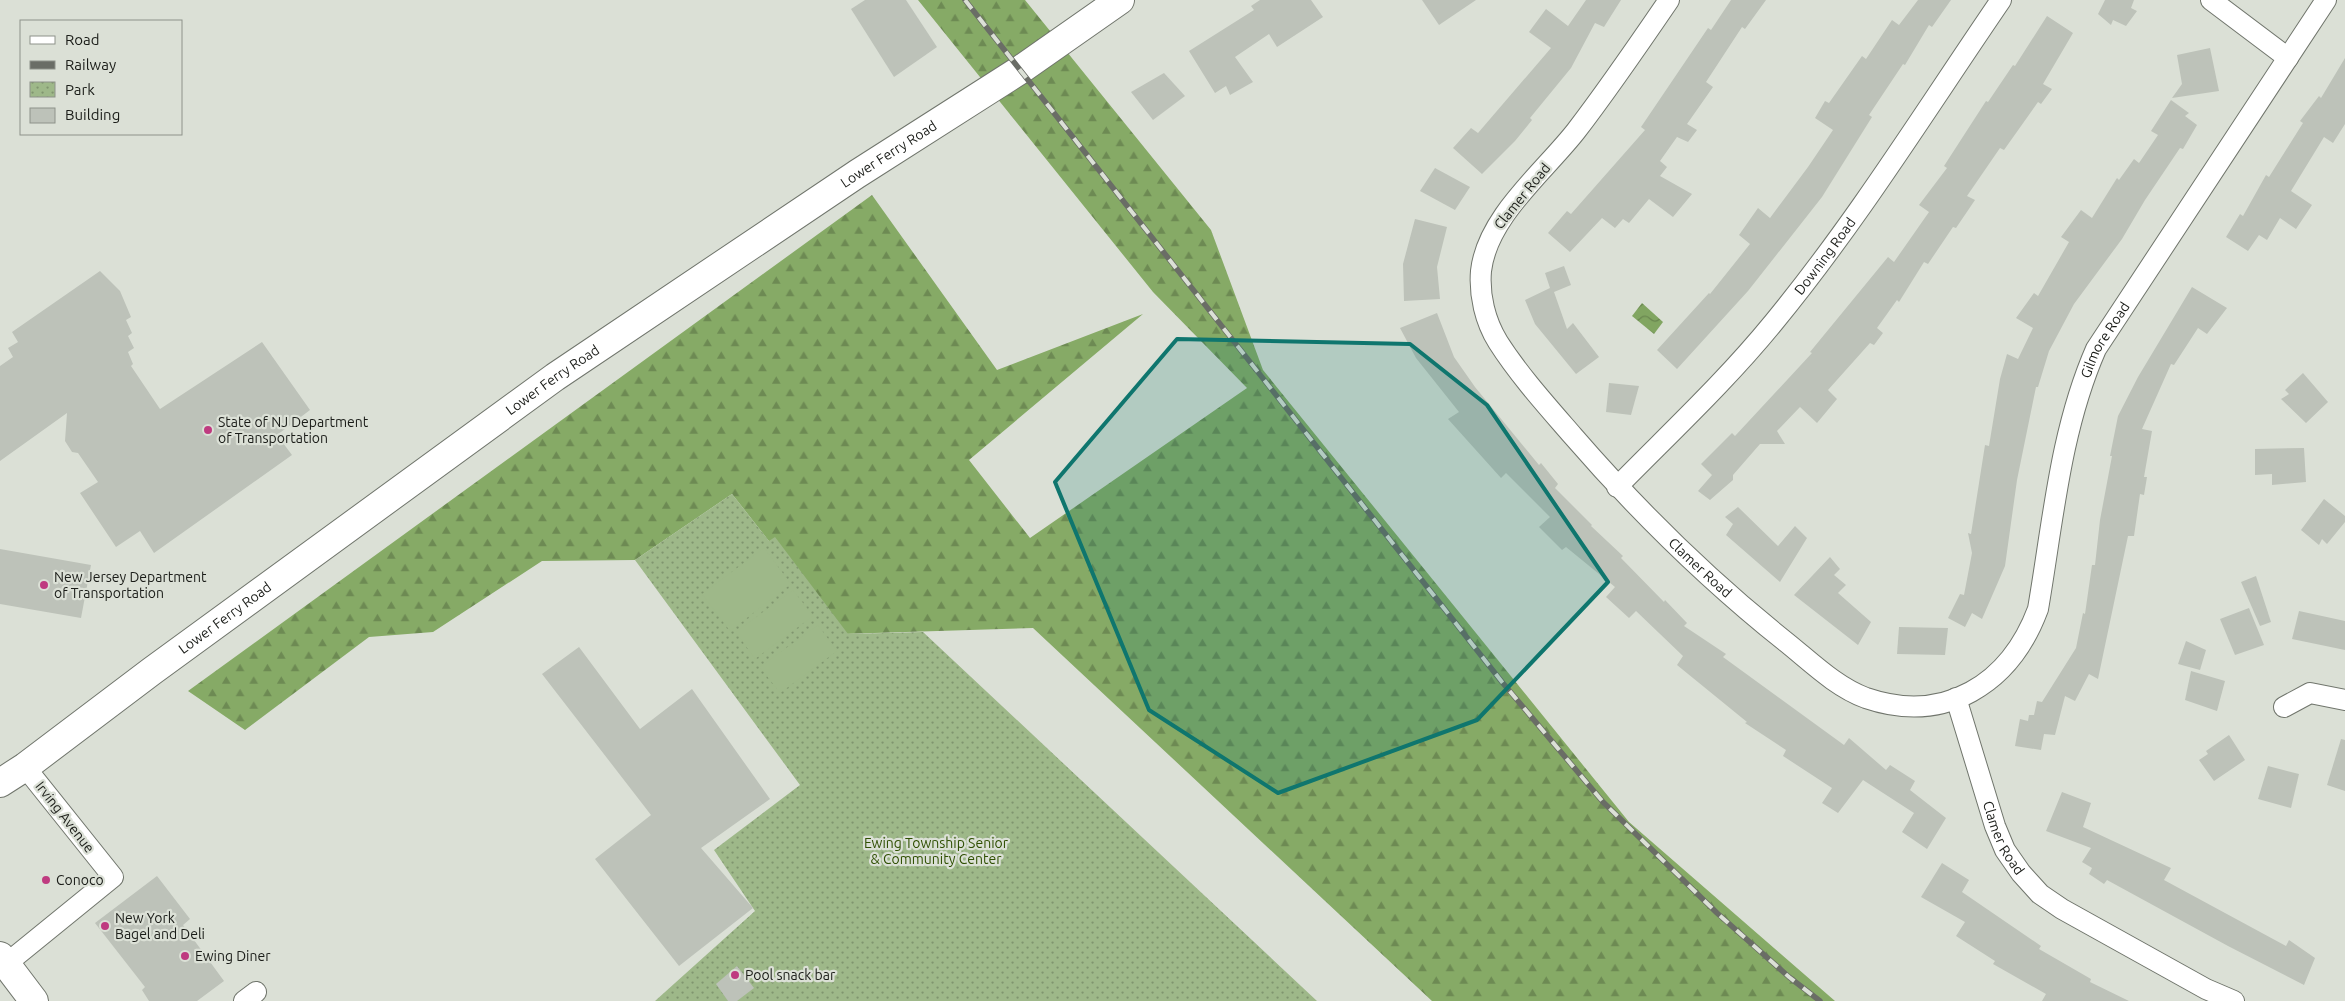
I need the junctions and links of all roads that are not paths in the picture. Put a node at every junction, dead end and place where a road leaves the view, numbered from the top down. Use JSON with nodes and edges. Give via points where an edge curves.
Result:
{"nodes":[{"id":1,"x":1120,"y":0,"type":"edge"},
{"id":2,"x":1669,"y":0,"type":"edge"},
{"id":3,"x":2001,"y":0,"type":"edge"},
{"id":4,"x":2211,"y":0,"type":"edge"},
{"id":5,"x":2326,"y":0,"type":"edge"},
{"id":6,"x":2288,"y":58,"type":"junction"},
{"id":7,"x":1617,"y":487,"type":"junction"},
{"id":8,"x":1956,"y":698,"type":"junction"},
{"id":9,"x":2345,"y":700,"type":"edge"},
{"id":10,"x":2284,"y":707,"type":"dead end"},
{"id":11,"x":25,"y":767,"type":"junction"},
{"id":12,"x":0,"y":783,"type":"edge"},
{"id":13,"x":3,"y":960,"type":"edge"},
{"id":14,"x":34,"y":1001,"type":"edge"},
{"id":15,"x":2234,"y":1001,"type":"edge"}],
"edges":[{"from":1,"to":11,"type":"street","name":"Lower Ferry Road","via":[[1020,70],[857,174],[555,377]]},
{"from":2,"to":7,"type":"street","name":"Clamer Road","via":[[1574,134],[1496,225],[1486,246],[1481,271],[1481,296],[1486,318],[1498,341],[1548,407]]},
{"from":3,"to":7,"type":"street","name":"Downing Road","via":[[1824,259],[1773,324]]},
{"from":4,"to":6,"type":"street"},
{"from":5,"to":6,"type":"street","name":"Gilmore Road"},
{"from":6,"to":8,"type":"street","name":"Gilmore Road","via":[[2096,349],[2070,418],[2038,609],[2029,633],[1999,673]]},
{"from":7,"to":8,"type":"street","name":"Clamer Road","via":[[1741,606],[1839,684],[1864,697],[1888,704],[1913,706]]},
{"from":8,"to":15,"type":"street","name":"Clamer Road","via":[[1995,826],[2020,873],[2040,894],[2062,908],[2206,989]]},
{"from":9,"to":10,"type":"street","via":[[2310,693]]},
{"from":11,"to":12,"type":"street","name":"Lower Ferry Road"},
{"from":11,"to":13,"type":"street","name":"Irving Avenue","via":[[113,877]]},
{"from":13,"to":14,"type":"street"}]}
